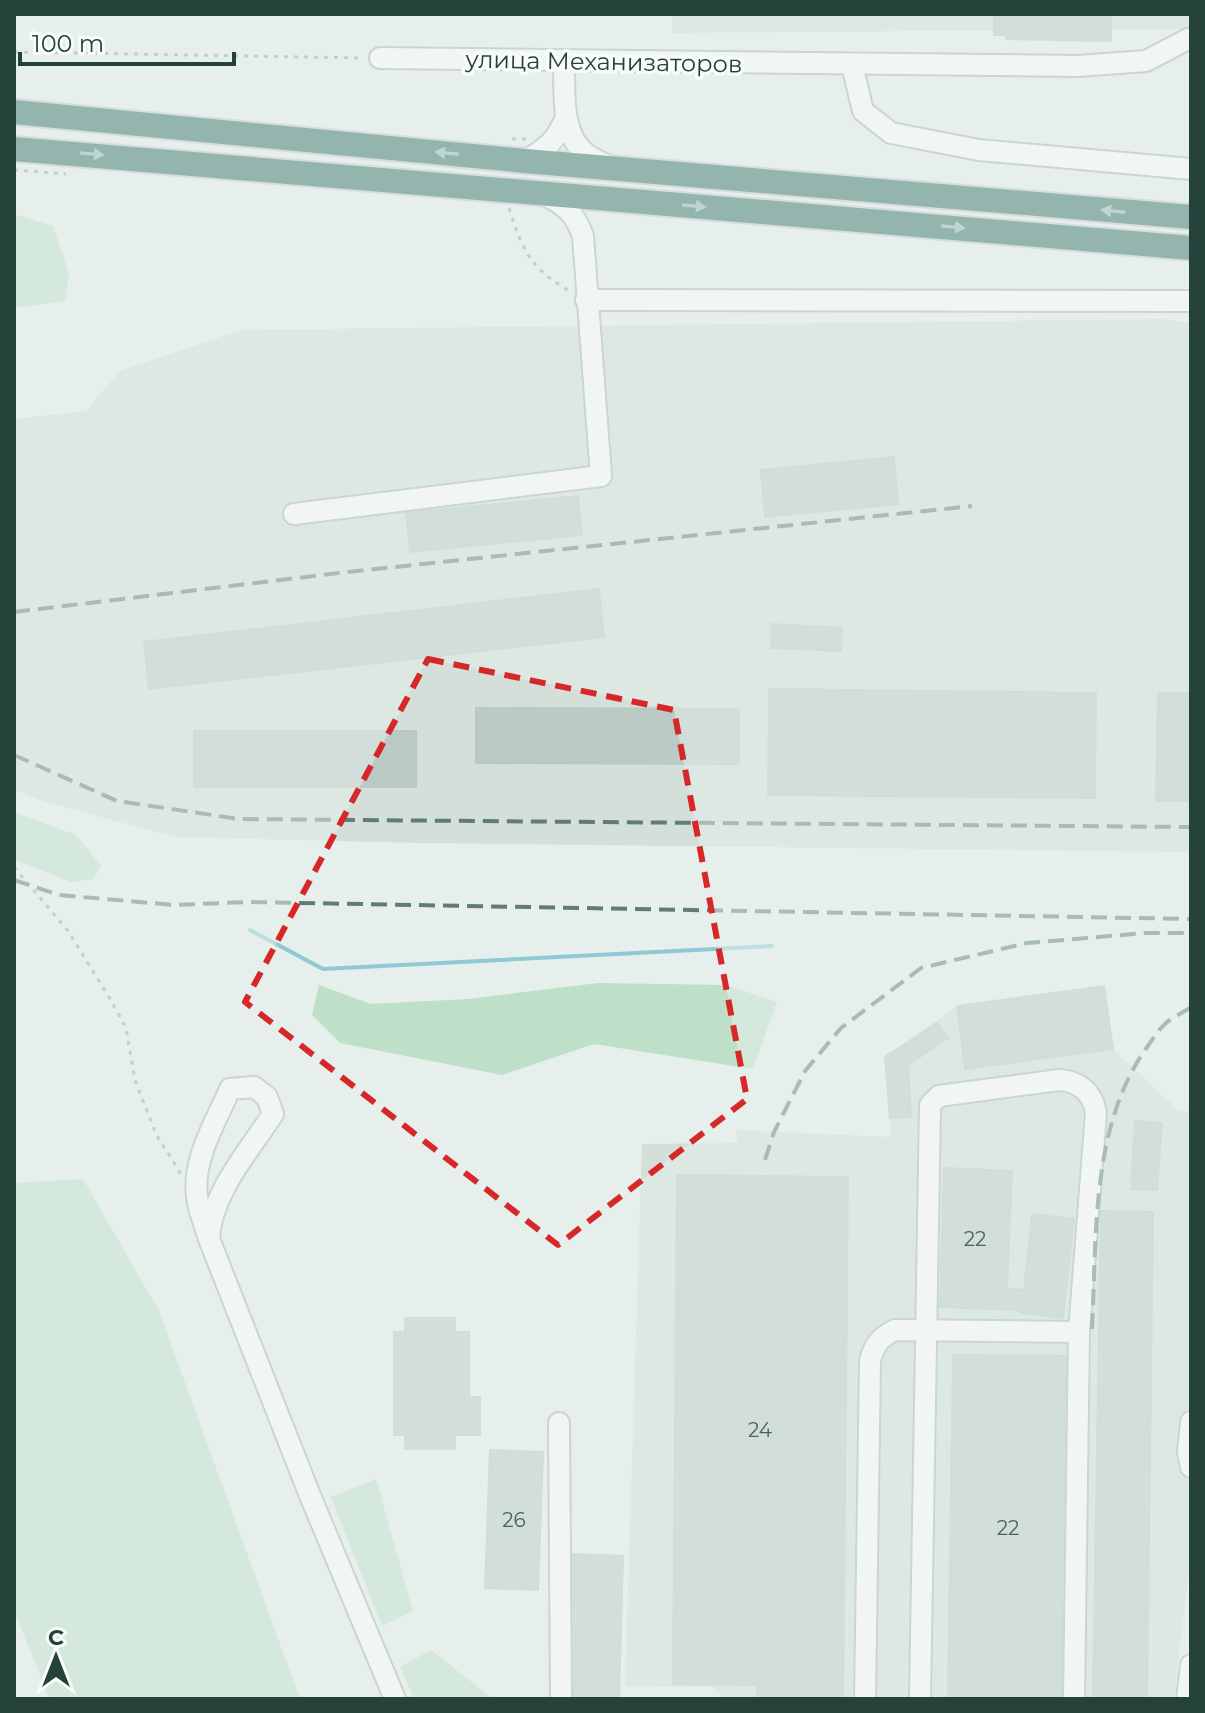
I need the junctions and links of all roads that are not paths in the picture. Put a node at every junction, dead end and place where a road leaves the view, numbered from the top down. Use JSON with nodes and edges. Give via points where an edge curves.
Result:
{"nodes":[{"id":1,"x":1188,"y":39,"type":"dead end"},
{"id":2,"x":380,"y":58,"type":"road end"},
{"id":3,"x":564,"y":61,"type":"junction"},
{"id":4,"x":852,"y":65,"type":"junction"},
{"id":5,"x":14,"y":112,"type":"edge"},
{"id":6,"x":566,"y":117,"type":"junction"},
{"id":7,"x":14,"y":149,"type":"edge"},
{"id":8,"x":525,"y":161,"type":"junction"},
{"id":9,"x":611,"y":168,"type":"junction"},
{"id":10,"x":1191,"y":169,"type":"edge"},
{"id":11,"x":542,"y":193,"type":"junction"},
{"id":12,"x":616,"y":200,"type":"junction"},
{"id":13,"x":1191,"y":217,"type":"edge"},
{"id":14,"x":583,"y":236,"type":"junction"},
{"id":15,"x":1191,"y":248,"type":"edge"},
{"id":16,"x":586,"y":300,"type":"junction"},
{"id":17,"x":1191,"y":301,"type":"edge"},
{"id":18,"x":294,"y":514,"type":"dead end"},
{"id":19,"x":209,"y":1239,"type":"junction"},
{"id":20,"x":926,"y":1330,"type":"junction"},
{"id":21,"x":1079,"y":1332,"type":"junction"},
{"id":22,"x":1191,"y":1422,"type":"edge"},
{"id":23,"x":559,"y":1423,"type":"dead end"},
{"id":24,"x":1191,"y":1467,"type":"edge"},
{"id":25,"x":1191,"y":1665,"type":"edge"},
{"id":26,"x":395,"y":1699,"type":"edge"},
{"id":27,"x":561,"y":1699,"type":"edge"},
{"id":28,"x":865,"y":1699,"type":"edge"},
{"id":29,"x":920,"y":1699,"type":"edge"},
{"id":30,"x":1074,"y":1699,"type":"edge"},
{"id":31,"x":1187,"y":1699,"type":"edge"}],
"edges":[{"from":1,"to":4,"type":"street","name":"улица Механизаторов","via":[[1146,61],[1078,66]]},
{"from":2,"to":3,"type":"street","name":"улица Механизаторов"},
{"from":3,"to":4,"type":"street","name":"улица Механизаторов"},
{"from":3,"to":6,"type":"street"},
{"from":4,"to":10,"type":"street","via":[[863,111],[891,133],[979,150]]},
{"from":8,"to":5,"type":"highway","one_way":true},
{"from":6,"to":8,"type":"street","via":[[546,149]]},
{"from":6,"to":9,"type":"street","via":[[584,153]]},
{"from":7,"to":11,"type":"highway","one_way":true},
{"from":8,"to":9,"type":"highway"},
{"from":13,"to":9,"type":"highway","one_way":true},
{"from":11,"to":12,"type":"highway"},
{"from":11,"to":14,"type":"street","via":[[577,218]]},
{"from":12,"to":14,"type":"street","via":[[588,218]]},
{"from":12,"to":15,"type":"highway","one_way":true},
{"from":14,"to":16,"type":"street"},
{"from":16,"to":17,"type":"street"},
{"from":16,"to":18,"type":"street","via":[[601,476]]},
{"from":19,"to":19,"type":"street","via":[[197,1197],[204,1150],[230,1089],[254,1087],[267,1097],[273,1114],[220,1196]]},
{"from":19,"to":26,"type":"street"},
{"from":20,"to":21,"type":"street"},
{"from":20,"to":21,"type":"street","via":[[932,1101],[1059,1080],[1086,1090],[1096,1112]]},
{"from":20,"to":28,"type":"street","via":[[885,1334],[870,1361]]},
{"from":20,"to":29,"type":"street"},
{"from":21,"to":30,"type":"street"},
{"from":22,"to":24,"type":"street"},
{"from":23,"to":27,"type":"street"},
{"from":25,"to":31,"type":"street"}]}
